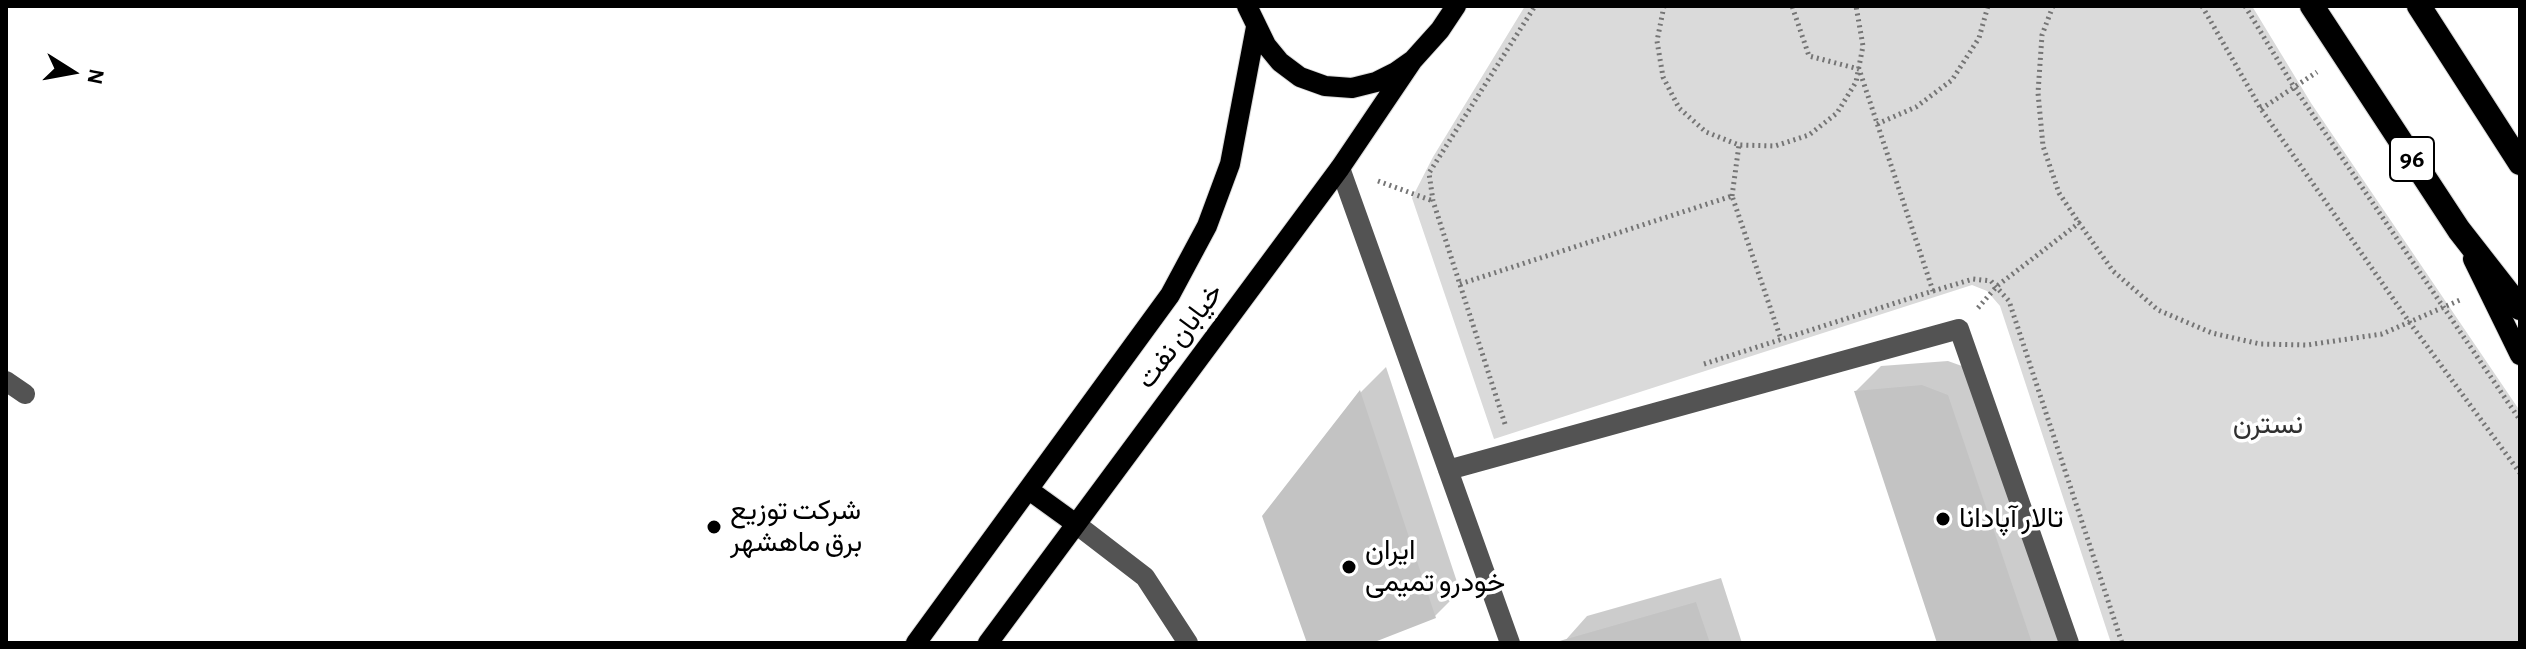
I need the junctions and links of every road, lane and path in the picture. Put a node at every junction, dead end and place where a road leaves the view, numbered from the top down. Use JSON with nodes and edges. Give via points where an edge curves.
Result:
{"nodes":[{"id":1,"x":1247,"y":6,"type":"edge"},
{"id":2,"x":1456,"y":6,"type":"edge"},
{"id":3,"x":1535,"y":6,"type":"edge"},
{"id":4,"x":1664,"y":6,"type":"edge"},
{"id":5,"x":1792,"y":6,"type":"edge"},
{"id":6,"x":1856,"y":6,"type":"edge"},
{"id":7,"x":1988,"y":6,"type":"edge"},
{"id":8,"x":2053,"y":6,"type":"edge"},
{"id":9,"x":2202,"y":6,"type":"edge"},
{"id":10,"x":2245,"y":6,"type":"edge"},
{"id":11,"x":2312,"y":6,"type":"edge"},
{"id":12,"x":2419,"y":6,"type":"edge"},
{"id":13,"x":1256,"y":27,"type":"junction"},
{"id":14,"x":2344,"y":55,"type":"junction"},
{"id":15,"x":1413,"y":60,"type":"junction"},
{"id":16,"x":1859,"y":69,"type":"junction"},
{"id":17,"x":2294,"y":87,"type":"junction"},
{"id":18,"x":2261,"y":109,"type":"junction"},
{"id":19,"x":1877,"y":124,"type":"junction"},
{"id":20,"x":1739,"y":145,"type":"junction"},
{"id":21,"x":2520,"y":163,"type":"edge"},
{"id":22,"x":1340,"y":168,"type":"junction"},
{"id":23,"x":1732,"y":196,"type":"junction"},
{"id":24,"x":1433,"y":201,"type":"junction"},
{"id":25,"x":2079,"y":223,"type":"junction"},
{"id":26,"x":2459,"y":230,"type":"junction"},
{"id":27,"x":1460,"y":284,"type":"junction"},
{"id":28,"x":1997,"y":286,"type":"junction"},
{"id":29,"x":2487,"y":288,"type":"junction"},
{"id":30,"x":1933,"y":291,"type":"junction"},
{"id":31,"x":2443,"y":308,"type":"junction"},
{"id":32,"x":2520,"y":308,"type":"edge"},
{"id":33,"x":2410,"y":323,"type":"junction"},
{"id":34,"x":1959,"y":329,"type":"junction"},
{"id":35,"x":1781,"y":339,"type":"junction"},
{"id":36,"x":2520,"y":355,"type":"edge"},
{"id":37,"x":1694,"y":367,"type":"dead end"},
{"id":38,"x":6,"y":381,"type":"edge"},
{"id":39,"x":25,"y":394,"type":"dead end"},
{"id":40,"x":2520,"y":420,"type":"edge"},
{"id":41,"x":1506,"y":426,"type":"dead end"},
{"id":42,"x":1448,"y":470,"type":"junction"},
{"id":43,"x":2520,"y":473,"type":"edge"},
{"id":44,"x":1029,"y":490,"type":"junction"},
{"id":45,"x":1076,"y":524,"type":"junction"},
{"id":46,"x":916,"y":643,"type":"edge"},
{"id":47,"x":988,"y":643,"type":"edge"},
{"id":48,"x":1188,"y":643,"type":"edge"},
{"id":49,"x":1510,"y":643,"type":"edge"},
{"id":50,"x":2069,"y":643,"type":"edge"},
{"id":51,"x":2122,"y":643,"type":"edge"}],
"edges":[{"from":1,"to":13,"type":"main road"},
{"from":2,"to":15,"type":"main road"},
{"from":3,"to":24,"type":"path","via":[[1429,173]]},
{"from":4,"to":20,"type":"path","via":[[1657,41],[1663,77],[1679,108],[1706,132]]},
{"from":5,"to":16,"type":"path","via":[[1809,56]]},
{"from":6,"to":16,"type":"path","via":[[1863,46]]},
{"from":7,"to":19,"type":"path","via":[[1979,38],[1952,80],[1916,107]]},
{"from":8,"to":25,"type":"path","via":[[2042,35],[2038,93],[2043,146],[2059,193]]},
{"from":9,"to":18,"type":"path"},
{"from":10,"to":17,"type":"path"},
{"from":11,"to":14,"type":"highway","number":"96"},
{"from":12,"to":21,"type":"highway"},
{"from":13,"to":15,"type":"main road","via":[[1280,62],[1325,86],[1352,88],[1376,82]]},
{"from":13,"to":44,"type":"main road","name":"خیابان نفت","via":[[1230,164],[1207,226],[1170,295]]},
{"from":14,"to":17,"type":"path"},
{"from":14,"to":26,"type":"highway","number":"96"},
{"from":15,"to":22,"type":"main road","name":"خیابان نفت"},
{"from":16,"to":19,"type":"path"},
{"from":16,"to":20,"type":"path","via":[[1837,113],[1809,135],[1775,146]]},
{"from":17,"to":18,"type":"path"},
{"from":17,"to":31,"type":"path"},
{"from":18,"to":33,"type":"path"},
{"from":19,"to":30,"type":"path"},
{"from":20,"to":23,"type":"path"},
{"from":22,"to":24,"type":"path"},
{"from":22,"to":42,"type":"street"},
{"from":22,"to":45,"type":"main road","name":"خیابان نفت"},
{"from":23,"to":27,"type":"path"},
{"from":23,"to":35,"type":"path"},
{"from":24,"to":27,"type":"path"},
{"from":25,"to":28,"type":"path"},
{"from":25,"to":33,"type":"path","via":[[2113,271],[2158,310],[2212,333],[2260,344],[2307,345],[2382,334]]},
{"from":26,"to":29,"type":"main road"},
{"from":26,"to":32,"type":"highway","number":"96"},
{"from":27,"to":41,"type":"path"},
{"from":28,"to":30,"type":"path","via":[[1973,279]]},
{"from":28,"to":34,"type":"path"},
{"from":28,"to":51,"type":"path","via":[[2009,301]]},
{"from":29,"to":31,"type":"path"},
{"from":29,"to":36,"type":"main road"},
{"from":30,"to":35,"type":"path"},
{"from":31,"to":33,"type":"path"},
{"from":31,"to":40,"type":"path"},
{"from":33,"to":43,"type":"path"},
{"from":34,"to":42,"type":"street"},
{"from":34,"to":50,"type":"street"},
{"from":35,"to":37,"type":"path"},
{"from":38,"to":39,"type":"street"},
{"from":42,"to":49,"type":"street"},
{"from":44,"to":45,"type":"main road"},
{"from":44,"to":46,"type":"main road","name":"خیابان نفت"},
{"from":45,"to":47,"type":"main road","name":"خیابان نفت"},
{"from":45,"to":48,"type":"street","via":[[1145,577]]}]}
